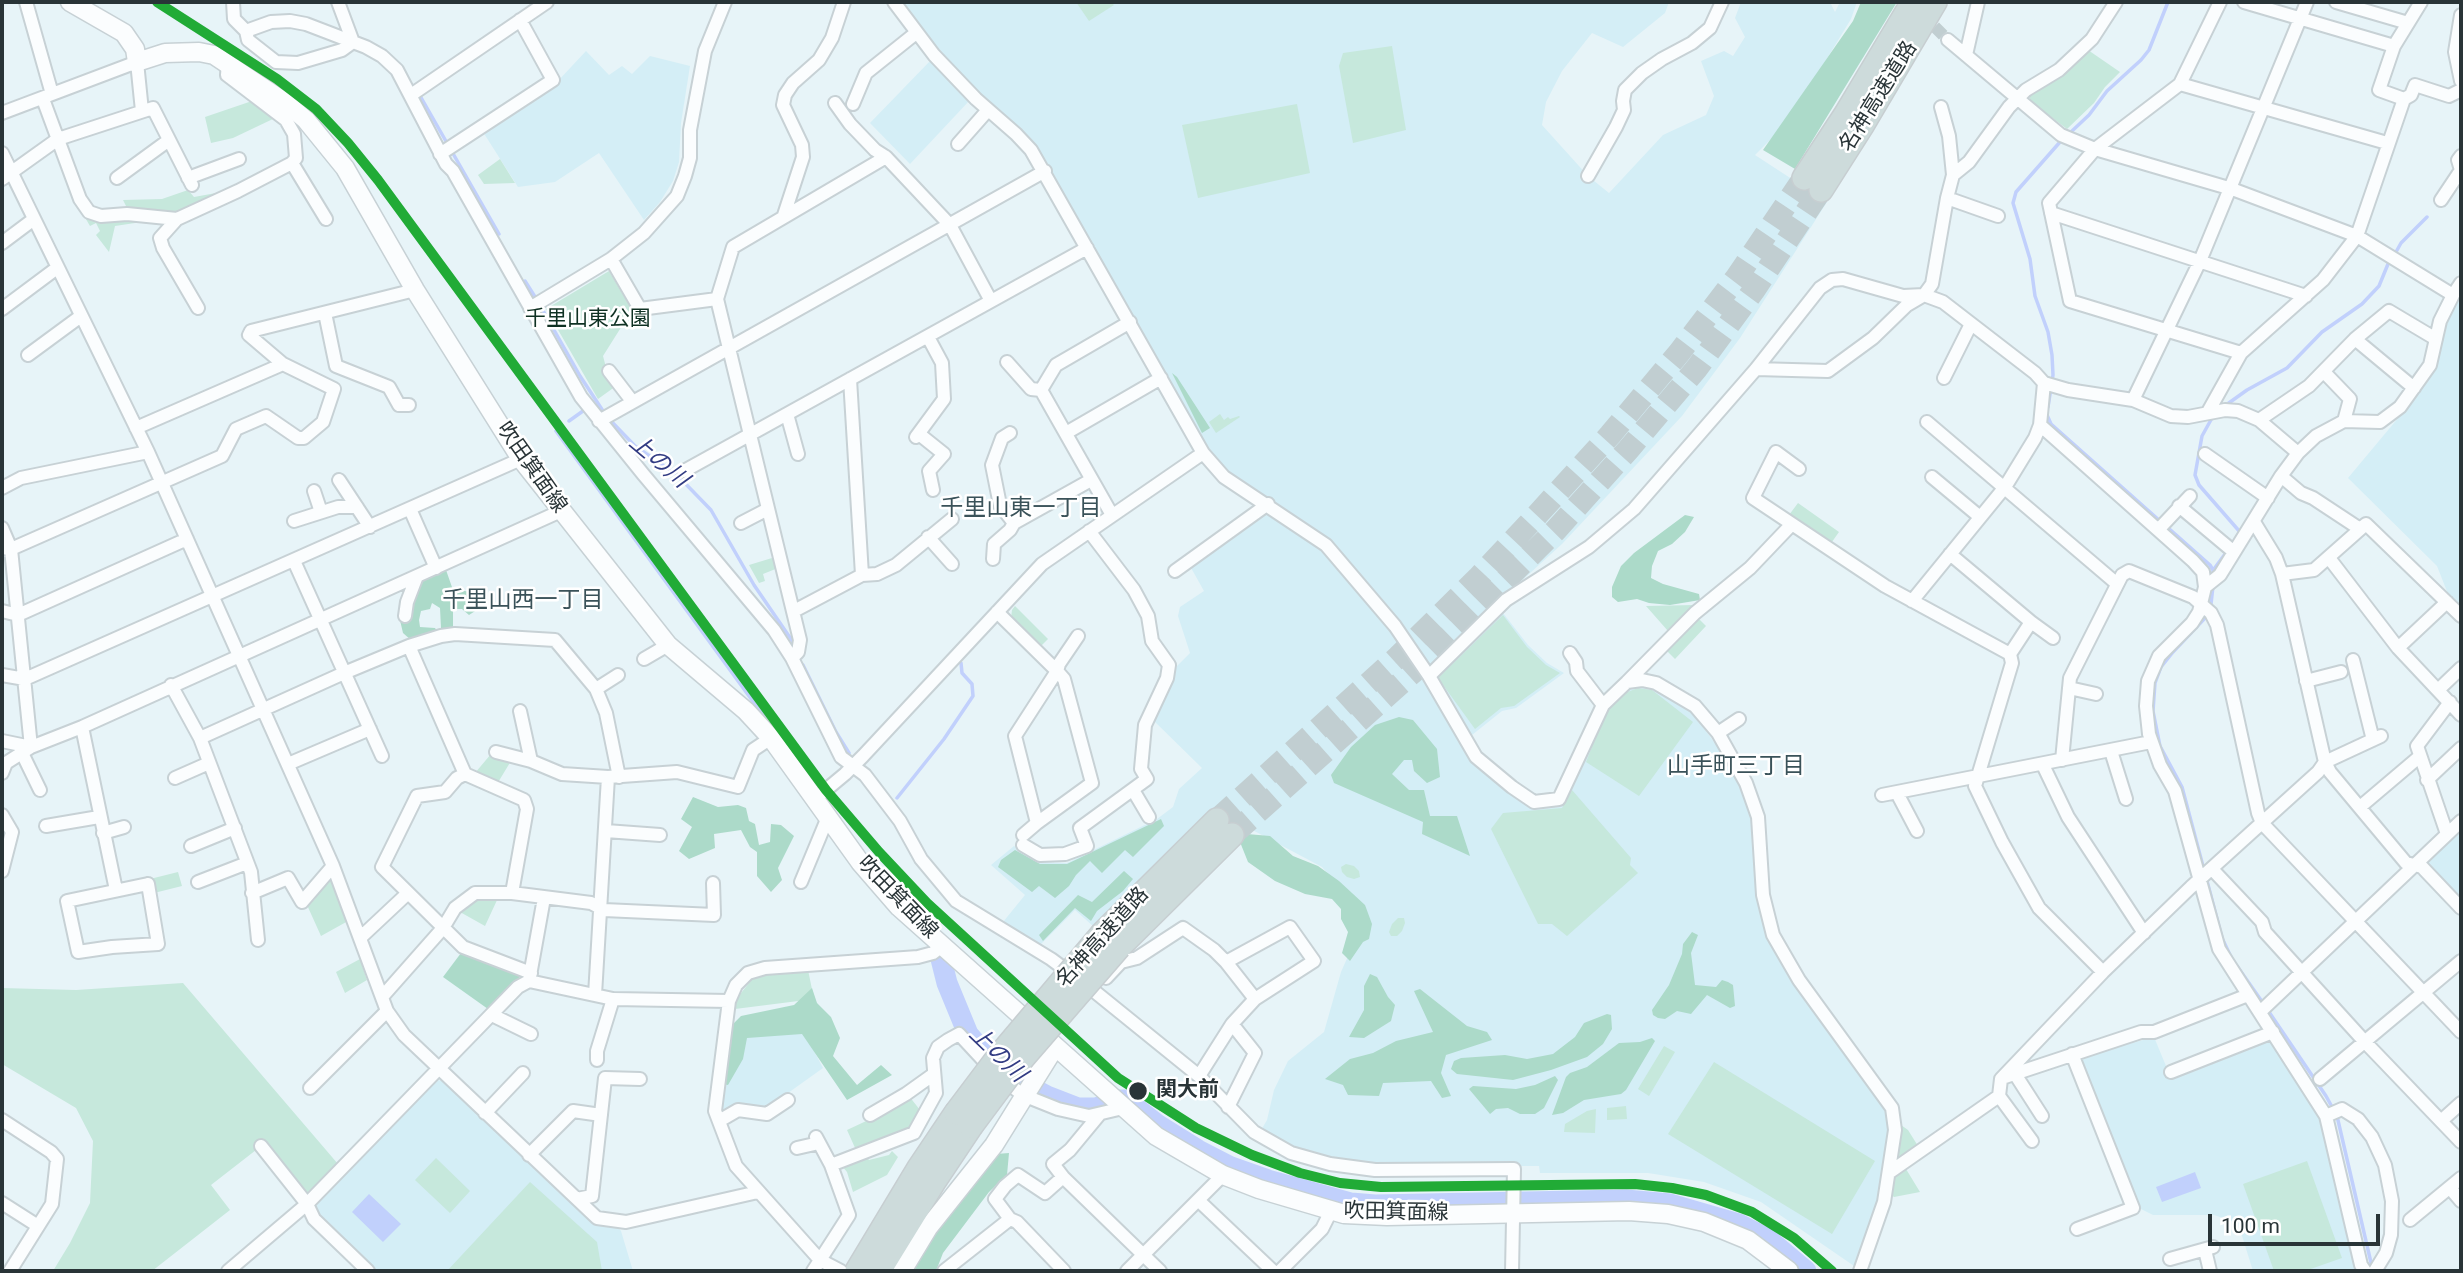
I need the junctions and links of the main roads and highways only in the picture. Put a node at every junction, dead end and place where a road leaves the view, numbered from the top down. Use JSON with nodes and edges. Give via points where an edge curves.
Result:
{"nodes":[{"id":1,"x":70,"y":2,"type":"edge"},
{"id":2,"x":1913,"y":2,"type":"edge"},
{"id":3,"x":1935,"y":2,"type":"edge"},
{"id":4,"x":1225,"y":828,"type":"tunnel mouth"},
{"id":5,"x":1055,"y":1047,"type":"junction"},
{"id":6,"x":964,"y":1120,"type":"junction"},
{"id":7,"x":857,"y":1271,"type":"edge"},
{"id":8,"x":879,"y":1271,"type":"edge"},
{"id":9,"x":902,"y":1271,"type":"edge"},
{"id":10,"x":1788,"y":1271,"type":"edge"}],
"edges":[{"from":1,"to":5,"type":"main road","name":"吹田箕面線","via":[[124,33],[137,62],[165,53],[199,52],[229,63],[286,103],[322,138],[345,168],[521,459],[668,645],[771,738],[888,896]]},
{"from":2,"to":3,"type":"highway","name":"名神高速道路","via":[[1846,114],[1812,184],[1876,103]]},
{"from":4,"to":6,"type":"highway","name":"名神高速道路","bridge":true,"via":[[999,1056]]},
{"from":5,"to":9,"type":"main road","via":[[994,1145],[928,1228]]},
{"from":5,"to":10,"type":"main road","name":"吹田箕面線","via":[[1156,1136],[1223,1175],[1259,1189],[1344,1214],[1514,1210],[1668,1214],[1704,1222],[1748,1240]]},
{"from":6,"to":7,"type":"highway","name":"名神高速道路","via":[[919,1168]]},
{"from":6,"to":8,"type":"highway","name":"名神高速道路","via":[[935,1180]]}]}
